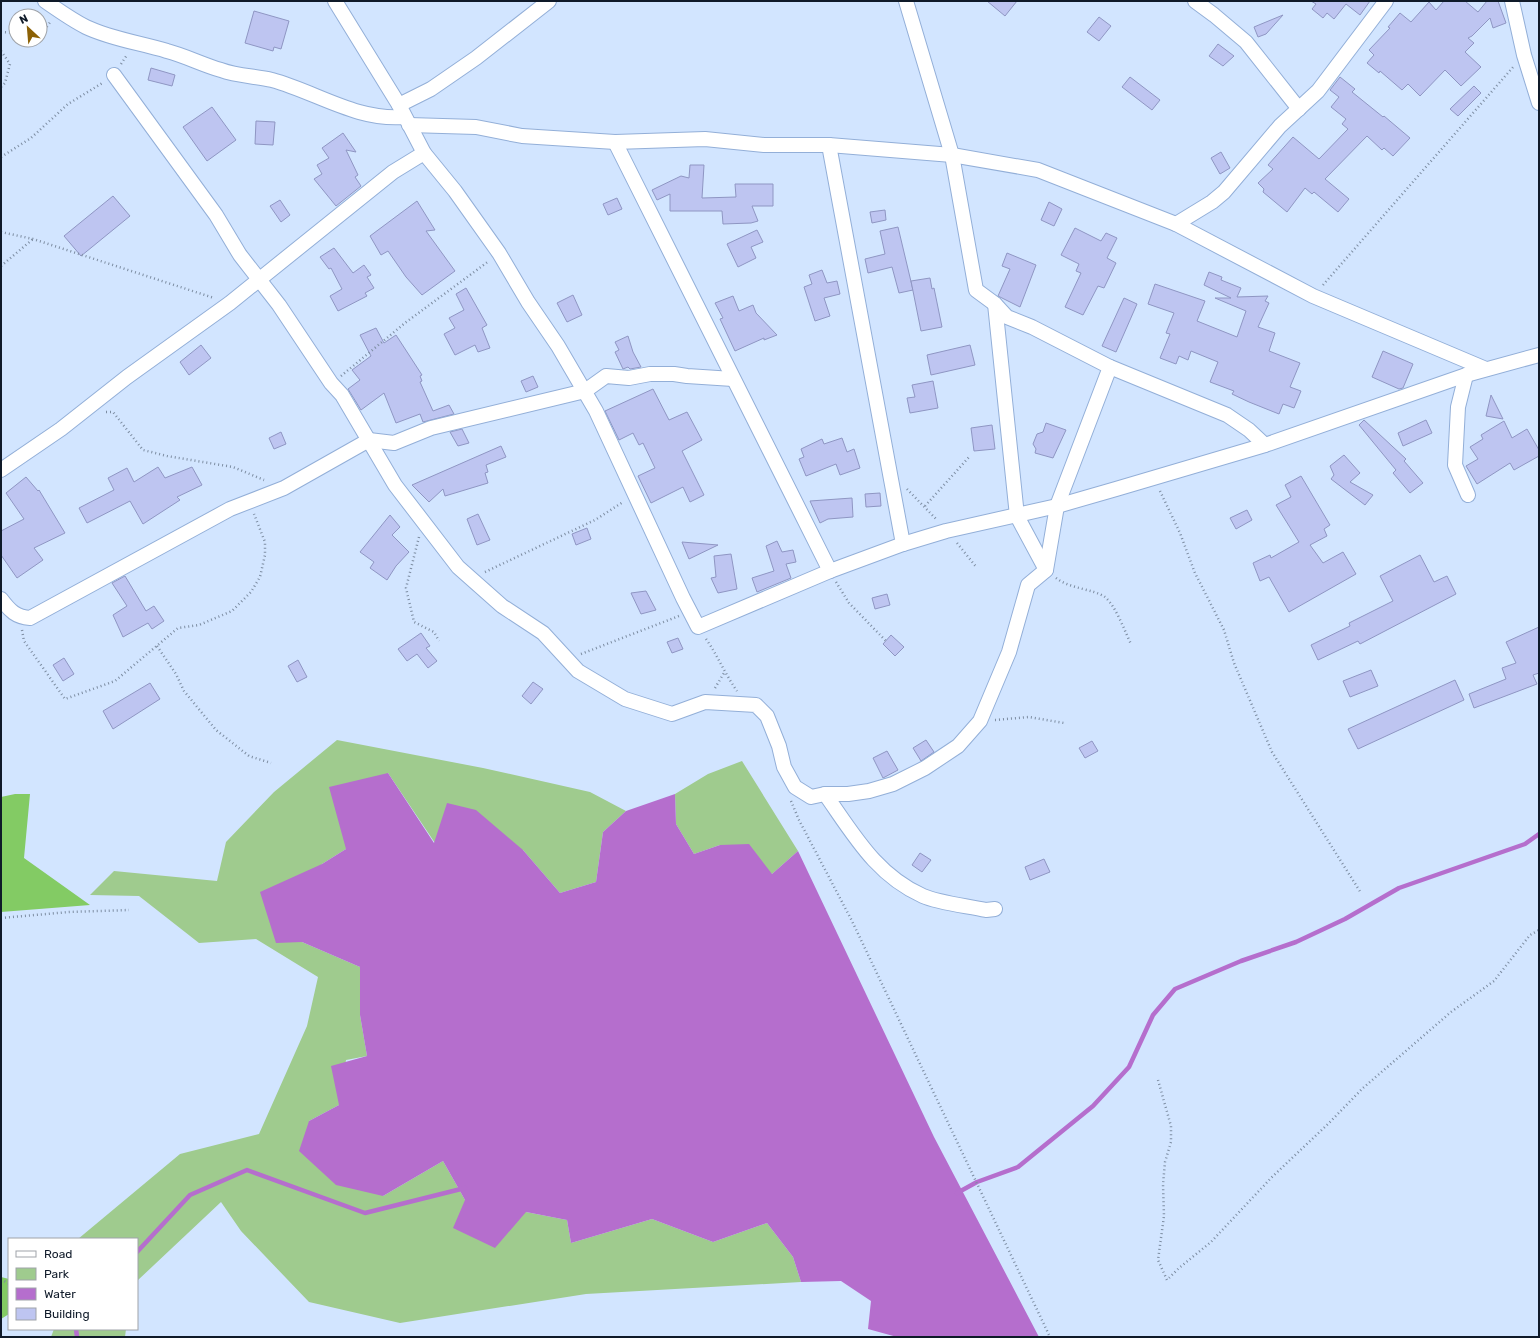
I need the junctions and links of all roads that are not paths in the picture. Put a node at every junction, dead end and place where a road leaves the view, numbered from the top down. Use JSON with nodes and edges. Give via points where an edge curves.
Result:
{"nodes":[{"id":1,"x":45,"y":1,"type":"edge"},
{"id":2,"x":335,"y":1,"type":"edge"},
{"id":3,"x":549,"y":1,"type":"edge"},
{"id":4,"x":906,"y":1,"type":"edge"},
{"id":5,"x":1195,"y":1,"type":"edge"},
{"id":6,"x":1386,"y":1,"type":"edge"},
{"id":7,"x":1512,"y":1,"type":"edge"},
{"id":8,"x":114,"y":75,"type":"road end"},
{"id":9,"x":1539,"y":103,"type":"edge"},
{"id":10,"x":1299,"y":109,"type":"junction"},
{"id":11,"x":404,"y":116,"type":"junction"},
{"id":12,"x":615,"y":142,"type":"junction"},
{"id":13,"x":829,"y":145,"type":"junction"},
{"id":14,"x":424,"y":152,"type":"junction"},
{"id":15,"x":952,"y":155,"type":"junction"},
{"id":16,"x":1176,"y":224,"type":"junction"},
{"id":17,"x":260,"y":281,"type":"junction"},
{"id":18,"x":995,"y":304,"type":"junction"},
{"id":19,"x":1539,"y":355,"type":"edge"},
{"id":20,"x":1110,"y":367,"type":"junction"},
{"id":21,"x":1486,"y":369,"type":"junction"},
{"id":22,"x":1466,"y":375,"type":"junction"},
{"id":23,"x":733,"y":379,"type":"junction"},
{"id":24,"x":584,"y":391,"type":"junction"},
{"id":25,"x":368,"y":440,"type":"junction"},
{"id":26,"x":1265,"y":445,"type":"junction"},
{"id":27,"x":1,"y":470,"type":"edge"},
{"id":28,"x":1468,"y":495,"type":"dead end"},
{"id":29,"x":1057,"y":506,"type":"junction"},
{"id":30,"x":1017,"y":516,"type":"junction"},
{"id":31,"x":903,"y":544,"type":"junction"},
{"id":32,"x":1046,"y":570,"type":"junction"},
{"id":33,"x":830,"y":571,"type":"junction"},
{"id":34,"x":1,"y":599,"type":"edge"},
{"id":35,"x":825,"y":794,"type":"junction"},
{"id":36,"x":995,"y":910,"type":"dead end"}],
"edges":[{"from":1,"to":11,"type":"street","via":[[86,27],[168,51],[222,71],[272,80],[364,114],[390,118]]},
{"from":2,"to":11,"type":"street"},
{"from":3,"to":11,"type":"street","via":[[437,85]]},
{"from":4,"to":15,"type":"street"},
{"from":5,"to":10,"type":"street","via":[[1246,42]]},
{"from":6,"to":10,"type":"street","via":[[1318,91]]},
{"from":7,"to":9,"type":"street","via":[[1524,55]]},
{"from":8,"to":17,"type":"street","via":[[216,215],[240,255]]},
{"from":10,"to":16,"type":"street","via":[[1280,126],[1224,192]]},
{"from":11,"to":12,"type":"street","via":[[522,136]]},
{"from":11,"to":14,"type":"street"},
{"from":12,"to":13,"type":"street","via":[[705,139],[764,145]]},
{"from":12,"to":23,"type":"street"},
{"from":13,"to":15,"type":"street"},
{"from":13,"to":31,"type":"street"},
{"from":14,"to":17,"type":"street","via":[[393,172]]},
{"from":14,"to":24,"type":"street","via":[[499,253]]},
{"from":15,"to":16,"type":"street","via":[[1038,170]]},
{"from":15,"to":18,"type":"street","via":[[976,290]]},
{"from":16,"to":21,"type":"street","via":[[1313,296]]},
{"from":17,"to":25,"type":"street","via":[[279,305],[331,384],[342,395]]},
{"from":17,"to":27,"type":"street","via":[[84,412]]},
{"from":18,"to":20,"type":"street","via":[[1007,317]]},
{"from":18,"to":30,"type":"street"},
{"from":19,"to":21,"type":"street"},
{"from":20,"to":26,"type":"street","via":[[1227,415]]},
{"from":20,"to":29,"type":"street"},
{"from":21,"to":22,"type":"street"},
{"from":22,"to":26,"type":"street"},
{"from":22,"to":28,"type":"street","via":[[1458,407],[1455,465]]},
{"from":23,"to":24,"type":"street","via":[[674,374],[650,374],[630,378],[606,376]]},
{"from":23,"to":33,"type":"street"},
{"from":24,"to":25,"type":"street","via":[[431,428],[394,443]]},
{"from":24,"to":33,"type":"street","via":[[596,411],[698,627]]},
{"from":25,"to":34,"type":"street","via":[[284,488],[230,509],[30,618],[20,617],[9,610]]},
{"from":25,"to":35,"type":"street","via":[[395,485],[458,567],[502,606],[543,633],[578,671],[625,699],[672,714],[706,702],[756,705],[767,716],[784,767],[795,788],[812,797]]},
{"from":26,"to":29,"type":"street"},
{"from":29,"to":30,"type":"street"},
{"from":29,"to":32,"type":"street"},
{"from":30,"to":31,"type":"street","via":[[946,531]]},
{"from":30,"to":32,"type":"street"},
{"from":31,"to":33,"type":"street"},
{"from":32,"to":35,"type":"street","via":[[1028,585],[1009,652],[980,721],[958,746],[926,768],[893,784],[870,791]]},
{"from":35,"to":36,"type":"street","via":[[864,850],[891,878],[924,897]]}]}
